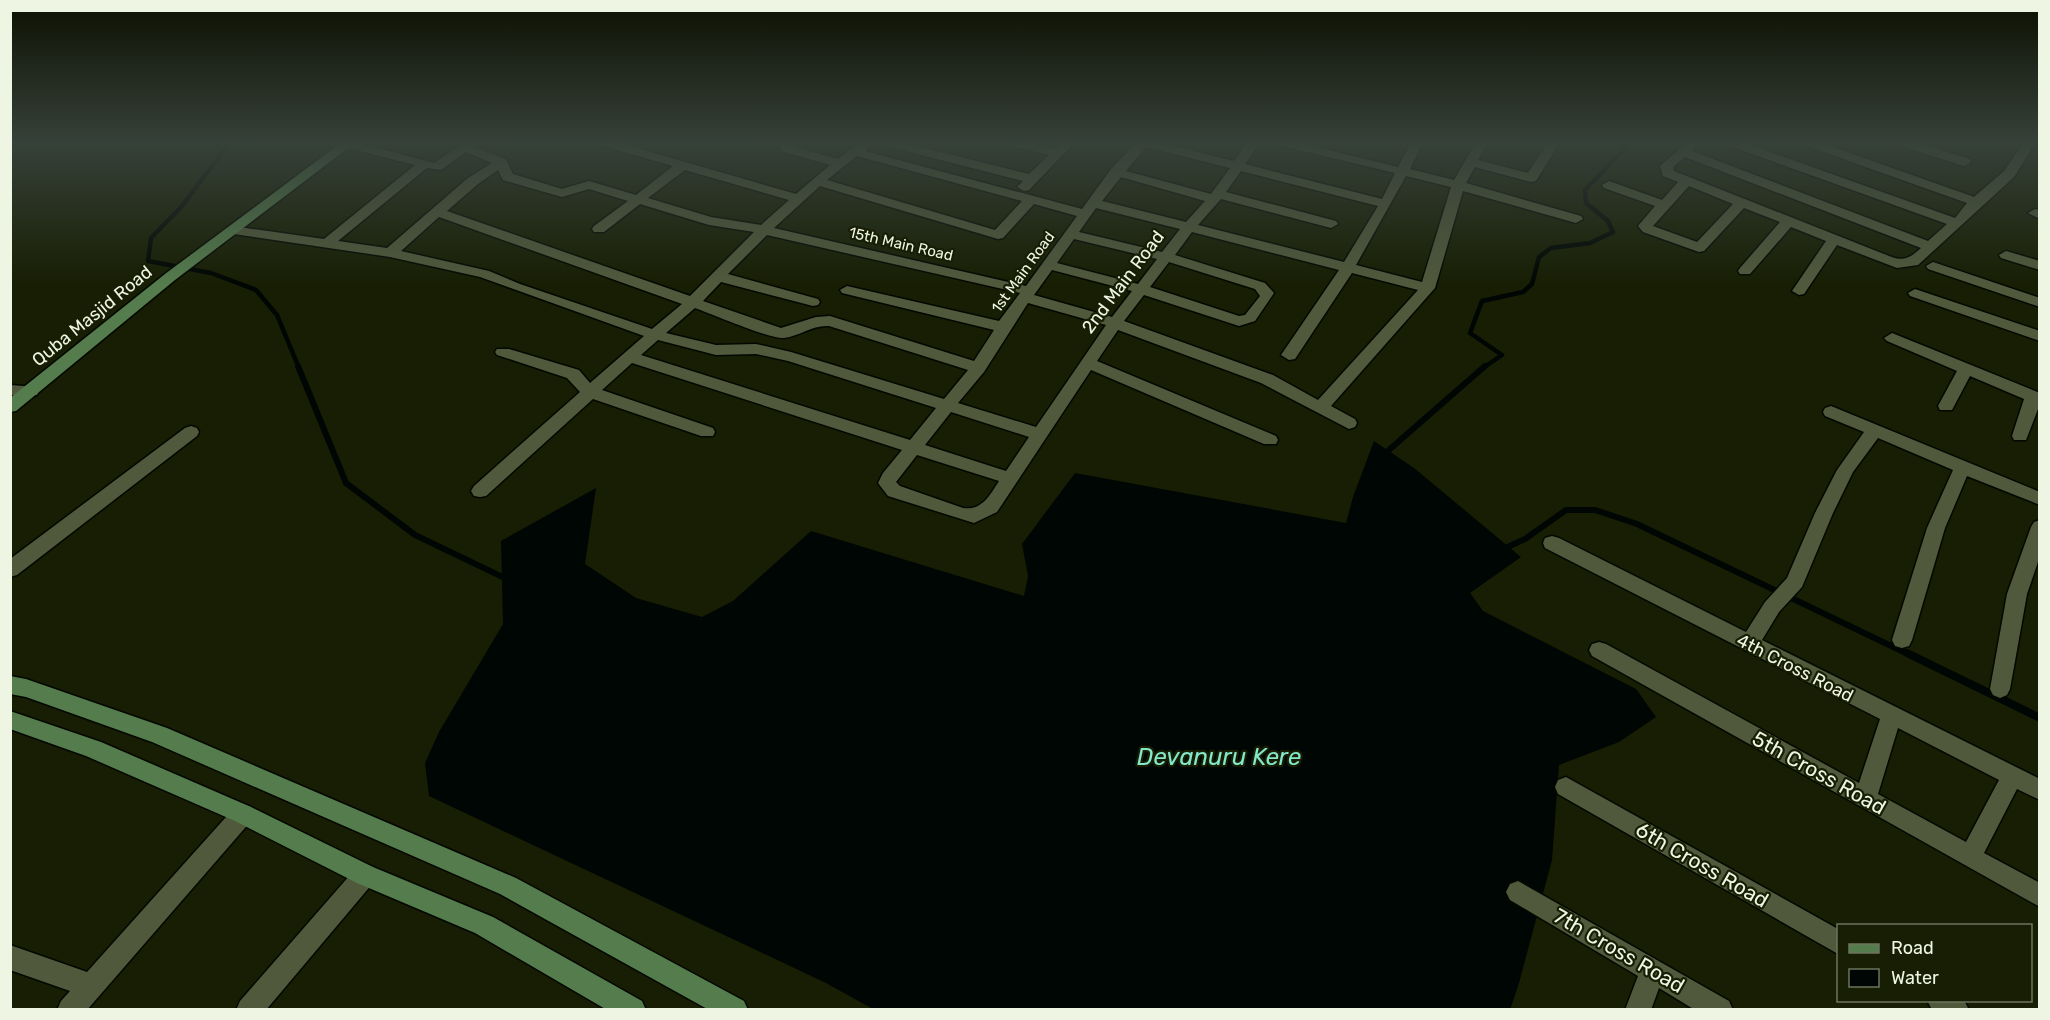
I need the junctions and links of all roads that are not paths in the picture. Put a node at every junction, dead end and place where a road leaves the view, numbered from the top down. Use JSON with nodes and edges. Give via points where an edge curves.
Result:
{"nodes":[{"id":1,"x":286,"y":190,"type":"edge"},
{"id":2,"x":393,"y":190,"type":"edge"},
{"id":3,"x":463,"y":190,"type":"edge"},
{"id":4,"x":551,"y":190,"type":"edge"},
{"id":5,"x":573,"y":190,"type":"edge"},
{"id":6,"x":605,"y":190,"type":"edge"},
{"id":7,"x":650,"y":190,"type":"edge"},
{"id":8,"x":767,"y":190,"type":"edge"},
{"id":9,"x":810,"y":190,"type":"edge"},
{"id":10,"x":845,"y":190,"type":"edge"},
{"id":11,"x":997,"y":190,"type":"edge"},
{"id":12,"x":1022,"y":190,"type":"edge"},
{"id":13,"x":1103,"y":190,"type":"edge"},
{"id":14,"x":1186,"y":190,"type":"edge"},
{"id":15,"x":1220,"y":190,"type":"edge"},
{"id":16,"x":1331,"y":190,"type":"edge"},
{"id":17,"x":1393,"y":190,"type":"edge"},
{"id":18,"x":1457,"y":190,"type":"edge"},
{"id":19,"x":1474,"y":190,"type":"edge"},
{"id":20,"x":1622,"y":190,"type":"edge"},
{"id":21,"x":1678,"y":190,"type":"edge"},
{"id":22,"x":1708,"y":190,"type":"edge"},
{"id":23,"x":1781,"y":190,"type":"edge"},
{"id":24,"x":1864,"y":190,"type":"edge"},
{"id":25,"x":1941,"y":190,"type":"edge"},
{"id":26,"x":1991,"y":190,"type":"edge"},
{"id":27,"x":1017,"y":195,"type":"junction"},
{"id":28,"x":1215,"y":197,"type":"junction"},
{"id":29,"x":638,"y":199,"type":"junction"},
{"id":30,"x":799,"y":199,"type":"junction"},
{"id":31,"x":1031,"y":199,"type":"junction"},
{"id":32,"x":1976,"y":202,"type":"junction"},
{"id":33,"x":1741,"y":203,"type":"junction"},
{"id":34,"x":1386,"y":204,"type":"junction"},
{"id":35,"x":1664,"y":205,"type":"junction"},
{"id":36,"x":1090,"y":208,"type":"junction"},
{"id":37,"x":437,"y":212,"type":"junction"},
{"id":38,"x":1576,"y":219,"type":"dead end"},
{"id":39,"x":1788,"y":221,"type":"junction"},
{"id":40,"x":1957,"y":223,"type":"junction"},
{"id":41,"x":1332,"y":224,"type":"dead end"},
{"id":42,"x":1188,"y":228,"type":"junction"},
{"id":43,"x":599,"y":229,"type":"dead end"},
{"id":44,"x":232,"y":230,"type":"junction"},
{"id":45,"x":764,"y":230,"type":"junction"},
{"id":46,"x":1071,"y":234,"type":"junction"},
{"id":47,"x":1834,"y":239,"type":"junction"},
{"id":48,"x":325,"y":245,"type":"junction"},
{"id":49,"x":1929,"y":246,"type":"junction"},
{"id":50,"x":390,"y":254,"type":"junction"},
{"id":51,"x":2006,"y":255,"type":"dead end"},
{"id":52,"x":1166,"y":257,"type":"junction"},
{"id":53,"x":1049,"y":265,"type":"junction"},
{"id":54,"x":1933,"y":266,"type":"dead end"},
{"id":55,"x":2040,"y":267,"type":"edge"},
{"id":56,"x":1347,"y":270,"type":"junction"},
{"id":57,"x":1745,"y":271,"type":"dead end"},
{"id":58,"x":720,"y":277,"type":"junction"},
{"id":59,"x":1428,"y":288,"type":"junction"},
{"id":60,"x":1141,"y":289,"type":"junction"},
{"id":61,"x":847,"y":290,"type":"dead end"},
{"id":62,"x":1799,"y":291,"type":"dead end"},
{"id":63,"x":1915,"y":293,"type":"dead end"},
{"id":64,"x":1028,"y":294,"type":"junction"},
{"id":65,"x":813,"y":302,"type":"dead end"},
{"id":66,"x":692,"y":303,"type":"junction"},
{"id":67,"x":2040,"y":303,"type":"edge"},
{"id":68,"x":1115,"y":322,"type":"junction"},
{"id":69,"x":1003,"y":327,"type":"junction"},
{"id":70,"x":655,"y":335,"type":"junction"},
{"id":71,"x":2040,"y":336,"type":"edge"},
{"id":72,"x":1892,"y":338,"type":"dead end"},
{"id":73,"x":503,"y":352,"type":"dead end"},
{"id":74,"x":1289,"y":355,"type":"dead end"},
{"id":75,"x":629,"y":357,"type":"junction"},
{"id":76,"x":1088,"y":363,"type":"junction"},
{"id":77,"x":978,"y":368,"type":"junction"},
{"id":78,"x":1966,"y":369,"type":"junction"},
{"id":79,"x":10,"y":390,"type":"edge"},
{"id":80,"x":31,"y":391,"type":"junction"},
{"id":81,"x":590,"y":392,"type":"junction"},
{"id":82,"x":2036,"y":398,"type":"edge"},
{"id":83,"x":948,"y":405,"type":"junction"},
{"id":84,"x":1946,"y":406,"type":"dead end"},
{"id":85,"x":10,"y":407,"type":"edge"},
{"id":86,"x":1321,"y":407,"type":"junction"},
{"id":87,"x":1831,"y":412,"type":"dead end"},
{"id":88,"x":1349,"y":423,"type":"dead end"},
{"id":89,"x":1044,"y":426,"type":"junction"},
{"id":90,"x":1875,"y":429,"type":"junction"},
{"id":91,"x":191,"y":432,"type":"dead end"},
{"id":92,"x":707,"y":432,"type":"dead end"},
{"id":93,"x":2020,"y":436,"type":"dead end"},
{"id":94,"x":1270,"y":440,"type":"dead end"},
{"id":95,"x":912,"y":449,"type":"junction"},
{"id":96,"x":1963,"y":466,"type":"junction"},
{"id":97,"x":1010,"y":478,"type":"junction"},
{"id":98,"x":480,"y":491,"type":"dead end"},
{"id":99,"x":2040,"y":499,"type":"edge"},
{"id":100,"x":2040,"y":527,"type":"edge"},
{"id":101,"x":1552,"y":543,"type":"dead end"},
{"id":102,"x":10,"y":570,"type":"edge"},
{"id":103,"x":1902,"y":640,"type":"dead end"},
{"id":104,"x":1749,"y":644,"type":"junction"},
{"id":105,"x":1599,"y":650,"type":"dead end"},
{"id":106,"x":10,"y":685,"type":"edge"},
{"id":107,"x":2000,"y":689,"type":"dead end"},
{"id":108,"x":1892,"y":717,"type":"junction"},
{"id":109,"x":10,"y":720,"type":"edge"},
{"id":110,"x":2012,"y":777,"type":"junction"},
{"id":111,"x":1566,"y":787,"type":"dead end"},
{"id":112,"x":2040,"y":790,"type":"edge"},
{"id":113,"x":1865,"y":799,"type":"junction"},
{"id":114,"x":243,"y":814,"type":"junction"},
{"id":115,"x":1970,"y":857,"type":"junction"},
{"id":116,"x":365,"y":875,"type":"junction"},
{"id":117,"x":1518,"y":892,"type":"dead end"},
{"id":118,"x":2040,"y":896,"type":"edge"},
{"id":119,"x":1837,"y":941,"type":"edge"},
{"id":120,"x":10,"y":957,"type":"edge"},
{"id":121,"x":1653,"y":970,"type":"junction"},
{"id":122,"x":93,"y":986,"type":"junction"},
{"id":123,"x":1943,"y":1002,"type":"edge"},
{"id":124,"x":70,"y":1010,"type":"edge"},
{"id":125,"x":249,"y":1010,"type":"edge"},
{"id":126,"x":633,"y":1010,"type":"edge"},
{"id":127,"x":735,"y":1010,"type":"edge"},
{"id":128,"x":1638,"y":1010,"type":"edge"},
{"id":129,"x":1720,"y":1010,"type":"edge"},
{"id":130,"x":1956,"y":1010,"type":"edge"}],
"edges":[{"from":1,"to":44,"type":"street"},
{"from":2,"to":48,"type":"street"},
{"from":3,"to":37,"type":"street"},
{"from":4,"to":5,"type":"street","name":"15th Main Road","via":[[562,193]]},
{"from":6,"to":29,"type":"street","name":"15th Main Road"},
{"from":7,"to":29,"type":"street"},
{"from":8,"to":30,"type":"street"},
{"from":9,"to":30,"type":"street"},
{"from":10,"to":31,"type":"street","via":[[998,235]]},
{"from":11,"to":27,"type":"street"},
{"from":12,"to":27,"type":"street"},
{"from":13,"to":36,"type":"street","name":"1st Main Road"},
{"from":14,"to":28,"type":"street"},
{"from":15,"to":28,"type":"street","name":"2nd Main Road"},
{"from":16,"to":34,"type":"street"},
{"from":17,"to":34,"type":"street"},
{"from":18,"to":59,"type":"street"},
{"from":19,"to":38,"type":"street"},
{"from":20,"to":35,"type":"street"},
{"from":21,"to":35,"type":"street"},
{"from":22,"to":33,"type":"street"},
{"from":23,"to":49,"type":"street"},
{"from":24,"to":40,"type":"street"},
{"from":25,"to":32,"type":"street"},
{"from":26,"to":32,"type":"street"},
{"from":27,"to":31,"type":"street"},
{"from":28,"to":41,"type":"street"},
{"from":28,"to":42,"type":"street","name":"2nd Main Road"},
{"from":29,"to":43,"type":"street"},
{"from":29,"to":45,"type":"street","name":"15th Main Road","via":[[709,221]]},
{"from":30,"to":45,"type":"street"},
{"from":31,"to":36,"type":"street"},
{"from":32,"to":40,"type":"street"},
{"from":33,"to":35,"type":"street","via":[[1699,248],[1645,226]]},
{"from":33,"to":39,"type":"street"},
{"from":34,"to":56,"type":"street"},
{"from":36,"to":42,"type":"street"},
{"from":36,"to":46,"type":"street","name":"1st Main Road"},
{"from":37,"to":50,"type":"street"},
{"from":37,"to":66,"type":"street"},
{"from":39,"to":47,"type":"street"},
{"from":39,"to":57,"type":"street"},
{"from":40,"to":49,"type":"street"},
{"from":42,"to":52,"type":"street","name":"2nd Main Road"},
{"from":42,"to":56,"type":"street"},
{"from":44,"to":48,"type":"street"},
{"from":44,"to":80,"type":"street","name":"Quba Masjid Road"},
{"from":45,"to":58,"type":"street"},
{"from":45,"to":64,"type":"street","name":"15th Main Road"},
{"from":46,"to":52,"type":"street"},
{"from":46,"to":53,"type":"street","name":"1st Main Road"},
{"from":47,"to":49,"type":"street","via":[[1897,264],[1913,262]]},
{"from":47,"to":62,"type":"street"},
{"from":48,"to":50,"type":"street"},
{"from":50,"to":70,"type":"street","via":[[484,274]]},
{"from":51,"to":55,"type":"street"},
{"from":52,"to":60,"type":"street","name":"2nd Main Road"},
{"from":52,"to":60,"type":"street","via":[[1260,286],[1267,296],[1244,322]]},
{"from":53,"to":60,"type":"street"},
{"from":53,"to":64,"type":"street","name":"1st Main Road"},
{"from":54,"to":67,"type":"street"},
{"from":56,"to":59,"type":"street"},
{"from":56,"to":74,"type":"street"},
{"from":58,"to":65,"type":"street"},
{"from":58,"to":66,"type":"street"},
{"from":59,"to":86,"type":"street"},
{"from":60,"to":68,"type":"street","name":"2nd Main Road"},
{"from":61,"to":69,"type":"street"},
{"from":63,"to":71,"type":"street"},
{"from":64,"to":68,"type":"street","name":"15th Main Road"},
{"from":64,"to":69,"type":"street","name":"1st Main Road"},
{"from":66,"to":70,"type":"street"},
{"from":66,"to":77,"type":"street","via":[[780,333],[791,333],[816,320],[830,321]]},
{"from":68,"to":76,"type":"street","name":"2nd Main Road"},
{"from":68,"to":86,"type":"street","name":"15th Main Road","via":[[1267,379]]},
{"from":69,"to":77,"type":"street","name":"1st Main Road"},
{"from":70,"to":75,"type":"street"},
{"from":70,"to":83,"type":"street","via":[[716,350],[773,352]]},
{"from":72,"to":78,"type":"street"},
{"from":73,"to":81,"type":"street","via":[[573,374]]},
{"from":75,"to":81,"type":"street"},
{"from":75,"to":95,"type":"street"},
{"from":76,"to":89,"type":"street","name":"2nd Main Road"},
{"from":76,"to":94,"type":"street"},
{"from":77,"to":83,"type":"street","name":"1st Main Road"},
{"from":78,"to":82,"type":"street"},
{"from":78,"to":84,"type":"street"},
{"from":79,"to":80,"type":"street"},
{"from":80,"to":85,"type":"street","name":"Quba Masjid Road"},
{"from":81,"to":92,"type":"street"},
{"from":81,"to":98,"type":"street"},
{"from":82,"to":93,"type":"street"},
{"from":83,"to":89,"type":"street"},
{"from":83,"to":95,"type":"street","name":"1st Main Road"},
{"from":86,"to":88,"type":"street","name":"15th Main Road"},
{"from":87,"to":90,"type":"street"},
{"from":89,"to":97,"type":"street","name":"2nd Main Road"},
{"from":90,"to":96,"type":"street"},
{"from":90,"to":104,"type":"street","via":[[1837,487],[1795,582],[1772,607]]},
{"from":91,"to":102,"type":"street"},
{"from":95,"to":97,"type":"street"},
{"from":95,"to":97,"type":"street","name":"2nd Main Road","via":[[887,483],[894,490],[962,514],[974,516],[991,507]]},
{"from":96,"to":99,"type":"street"},
{"from":96,"to":103,"type":"street","via":[[1936,528]]},
{"from":100,"to":107,"type":"street","via":[[2017,594]]},
{"from":101,"to":104,"type":"street","name":"4th Cross Road"},
{"from":104,"to":108,"type":"street","name":"4th Cross Road"},
{"from":105,"to":113,"type":"street","name":"5th Cross Road"},
{"from":106,"to":127,"type":"street","via":[[159,735],[508,886]]},
{"from":108,"to":110,"type":"street","name":"4th Cross Road"},
{"from":108,"to":113,"type":"street"},
{"from":109,"to":114,"type":"street","via":[[93,749]]},
{"from":110,"to":112,"type":"street","name":"4th Cross Road"},
{"from":110,"to":115,"type":"street"},
{"from":111,"to":119,"type":"street","name":"6th Cross Road"},
{"from":113,"to":115,"type":"street","name":"5th Cross Road"},
{"from":114,"to":116,"type":"street"},
{"from":114,"to":122,"type":"street"},
{"from":115,"to":118,"type":"street","name":"5th Cross Road"},
{"from":116,"to":125,"type":"street"},
{"from":116,"to":126,"type":"street","via":[[484,926]]},
{"from":117,"to":121,"type":"street","name":"7th Cross Road"},
{"from":120,"to":122,"type":"street"},
{"from":121,"to":128,"type":"street"},
{"from":121,"to":129,"type":"street","name":"7th Cross Road"},
{"from":122,"to":124,"type":"street"},
{"from":123,"to":130,"type":"street"}]}
